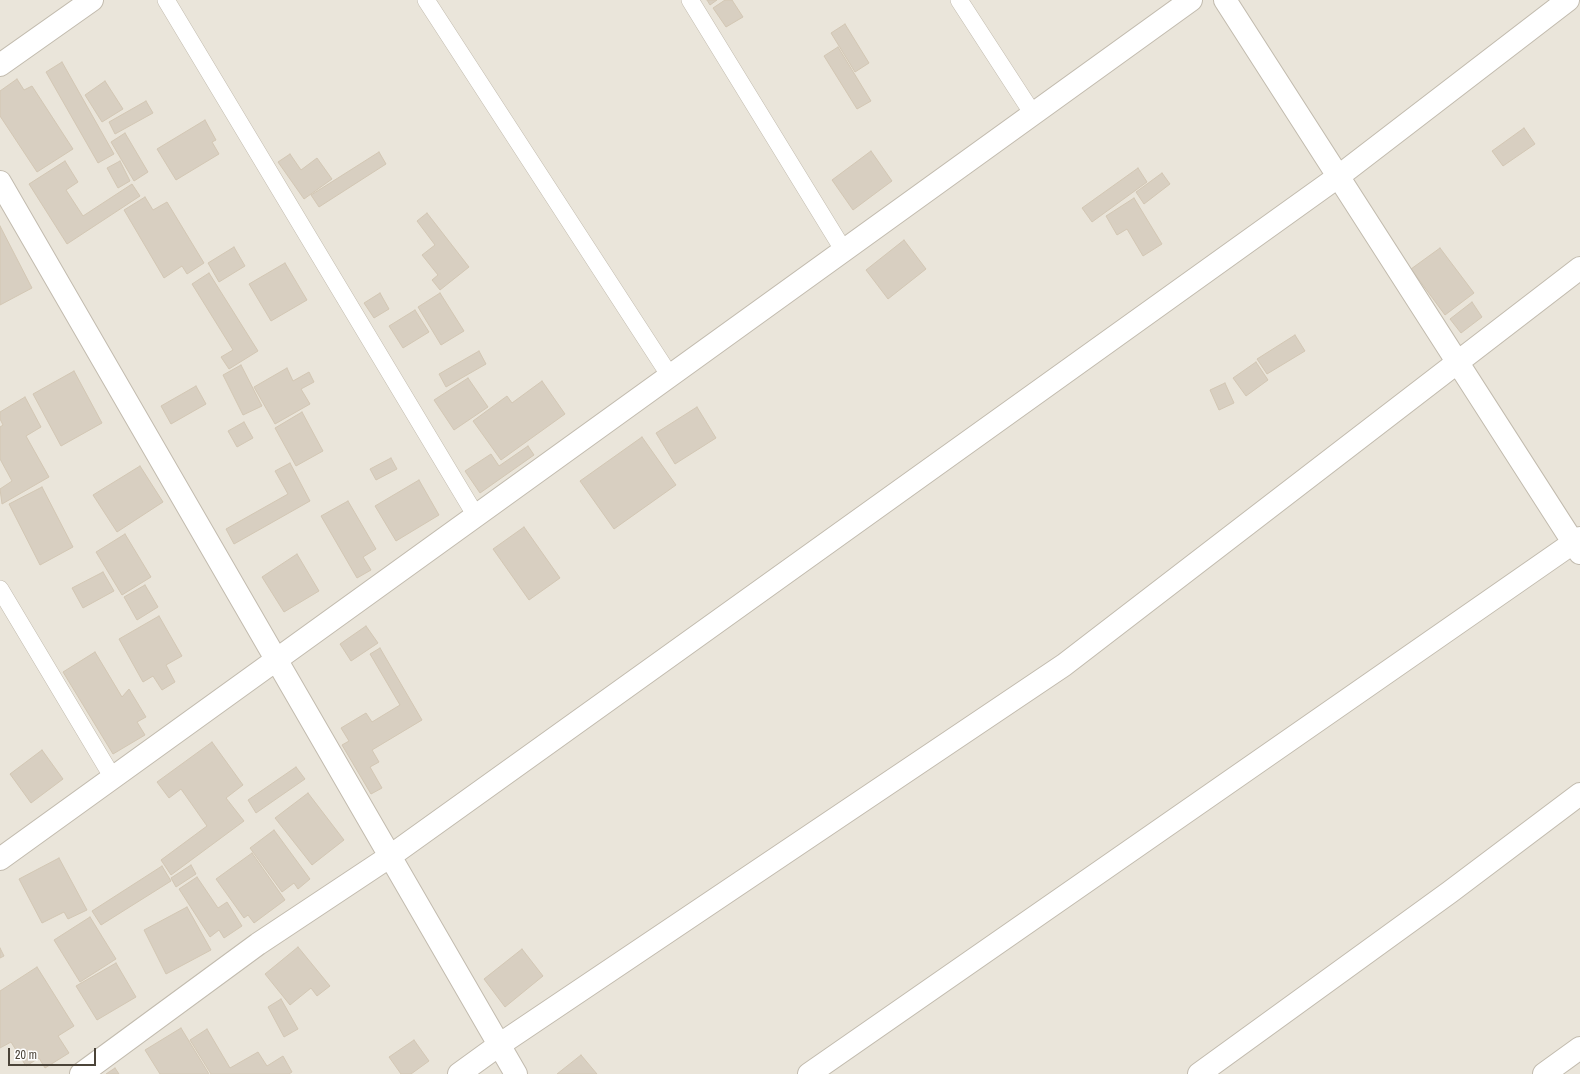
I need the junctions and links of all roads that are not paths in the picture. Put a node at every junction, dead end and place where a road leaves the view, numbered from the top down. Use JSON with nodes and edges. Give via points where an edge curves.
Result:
{"nodes":[{"id":1,"x":92,"y":0,"type":"edge"},
{"id":2,"x":166,"y":0,"type":"edge"},
{"id":3,"x":426,"y":0,"type":"edge"},
{"id":4,"x":690,"y":0,"type":"edge"},
{"id":5,"x":959,"y":0,"type":"edge"},
{"id":6,"x":1191,"y":0,"type":"edge"},
{"id":7,"x":1225,"y":0,"type":"edge"},
{"id":8,"x":1568,"y":0,"type":"edge"},
{"id":9,"x":66,"y":8,"type":"edge"},
{"id":10,"x":0,"y":65,"type":"edge"},
{"id":11,"x":1033,"y":114,"type":"junction"},
{"id":12,"x":1338,"y":176,"type":"junction"},
{"id":13,"x":0,"y":182,"type":"edge"},
{"id":14,"x":844,"y":251,"type":"junction"},
{"id":15,"x":1580,"y":268,"type":"edge"},
{"id":16,"x":1458,"y":363,"type":"junction"},
{"id":17,"x":670,"y":376,"type":"junction"},
{"id":18,"x":476,"y":516,"type":"junction"},
{"id":19,"x":1578,"y":544,"type":"edge"},
{"id":20,"x":0,"y":589,"type":"edge"},
{"id":21,"x":277,"y":660,"type":"junction"},
{"id":22,"x":113,"y":778,"type":"junction"},
{"id":23,"x":1580,"y":794,"type":"edge"},
{"id":24,"x":389,"y":857,"type":"junction"},
{"id":25,"x":0,"y":859,"type":"edge"},
{"id":26,"x":499,"y":1045,"type":"junction"},
{"id":27,"x":1580,"y":1048,"type":"edge"},
{"id":28,"x":81,"y":1074,"type":"edge"},
{"id":29,"x":459,"y":1074,"type":"edge"},
{"id":30,"x":516,"y":1074,"type":"edge"},
{"id":31,"x":809,"y":1074,"type":"edge"},
{"id":32,"x":1199,"y":1074,"type":"edge"},
{"id":33,"x":1544,"y":1074,"type":"edge"}],
"edges":[{"from":1,"to":9,"type":"street"},
{"from":2,"to":18,"type":"lane"},
{"from":3,"to":17,"type":"lane"},
{"from":4,"to":14,"type":"lane"},
{"from":5,"to":11,"type":"lane"},
{"from":6,"to":11,"type":"street"},
{"from":7,"to":12,"type":"street"},
{"from":8,"to":12,"type":"street"},
{"from":9,"to":10,"type":"street"},
{"from":11,"to":14,"type":"street"},
{"from":12,"to":16,"type":"street"},
{"from":12,"to":24,"type":"street"},
{"from":13,"to":21,"type":"street"},
{"from":14,"to":17,"type":"street"},
{"from":15,"to":16,"type":"street"},
{"from":16,"to":19,"type":"street"},
{"from":16,"to":26,"type":"street","via":[[1064,665]]},
{"from":17,"to":18,"type":"street"},
{"from":18,"to":21,"type":"street"},
{"from":19,"to":31,"type":"street"},
{"from":20,"to":22,"type":"lane"},
{"from":21,"to":22,"type":"street"},
{"from":21,"to":24,"type":"street"},
{"from":22,"to":25,"type":"street"},
{"from":23,"to":32,"type":"street"},
{"from":24,"to":26,"type":"street"},
{"from":24,"to":28,"type":"street","via":[[258,944]]},
{"from":26,"to":29,"type":"street"},
{"from":26,"to":30,"type":"street"},
{"from":27,"to":33,"type":"street"}]}
